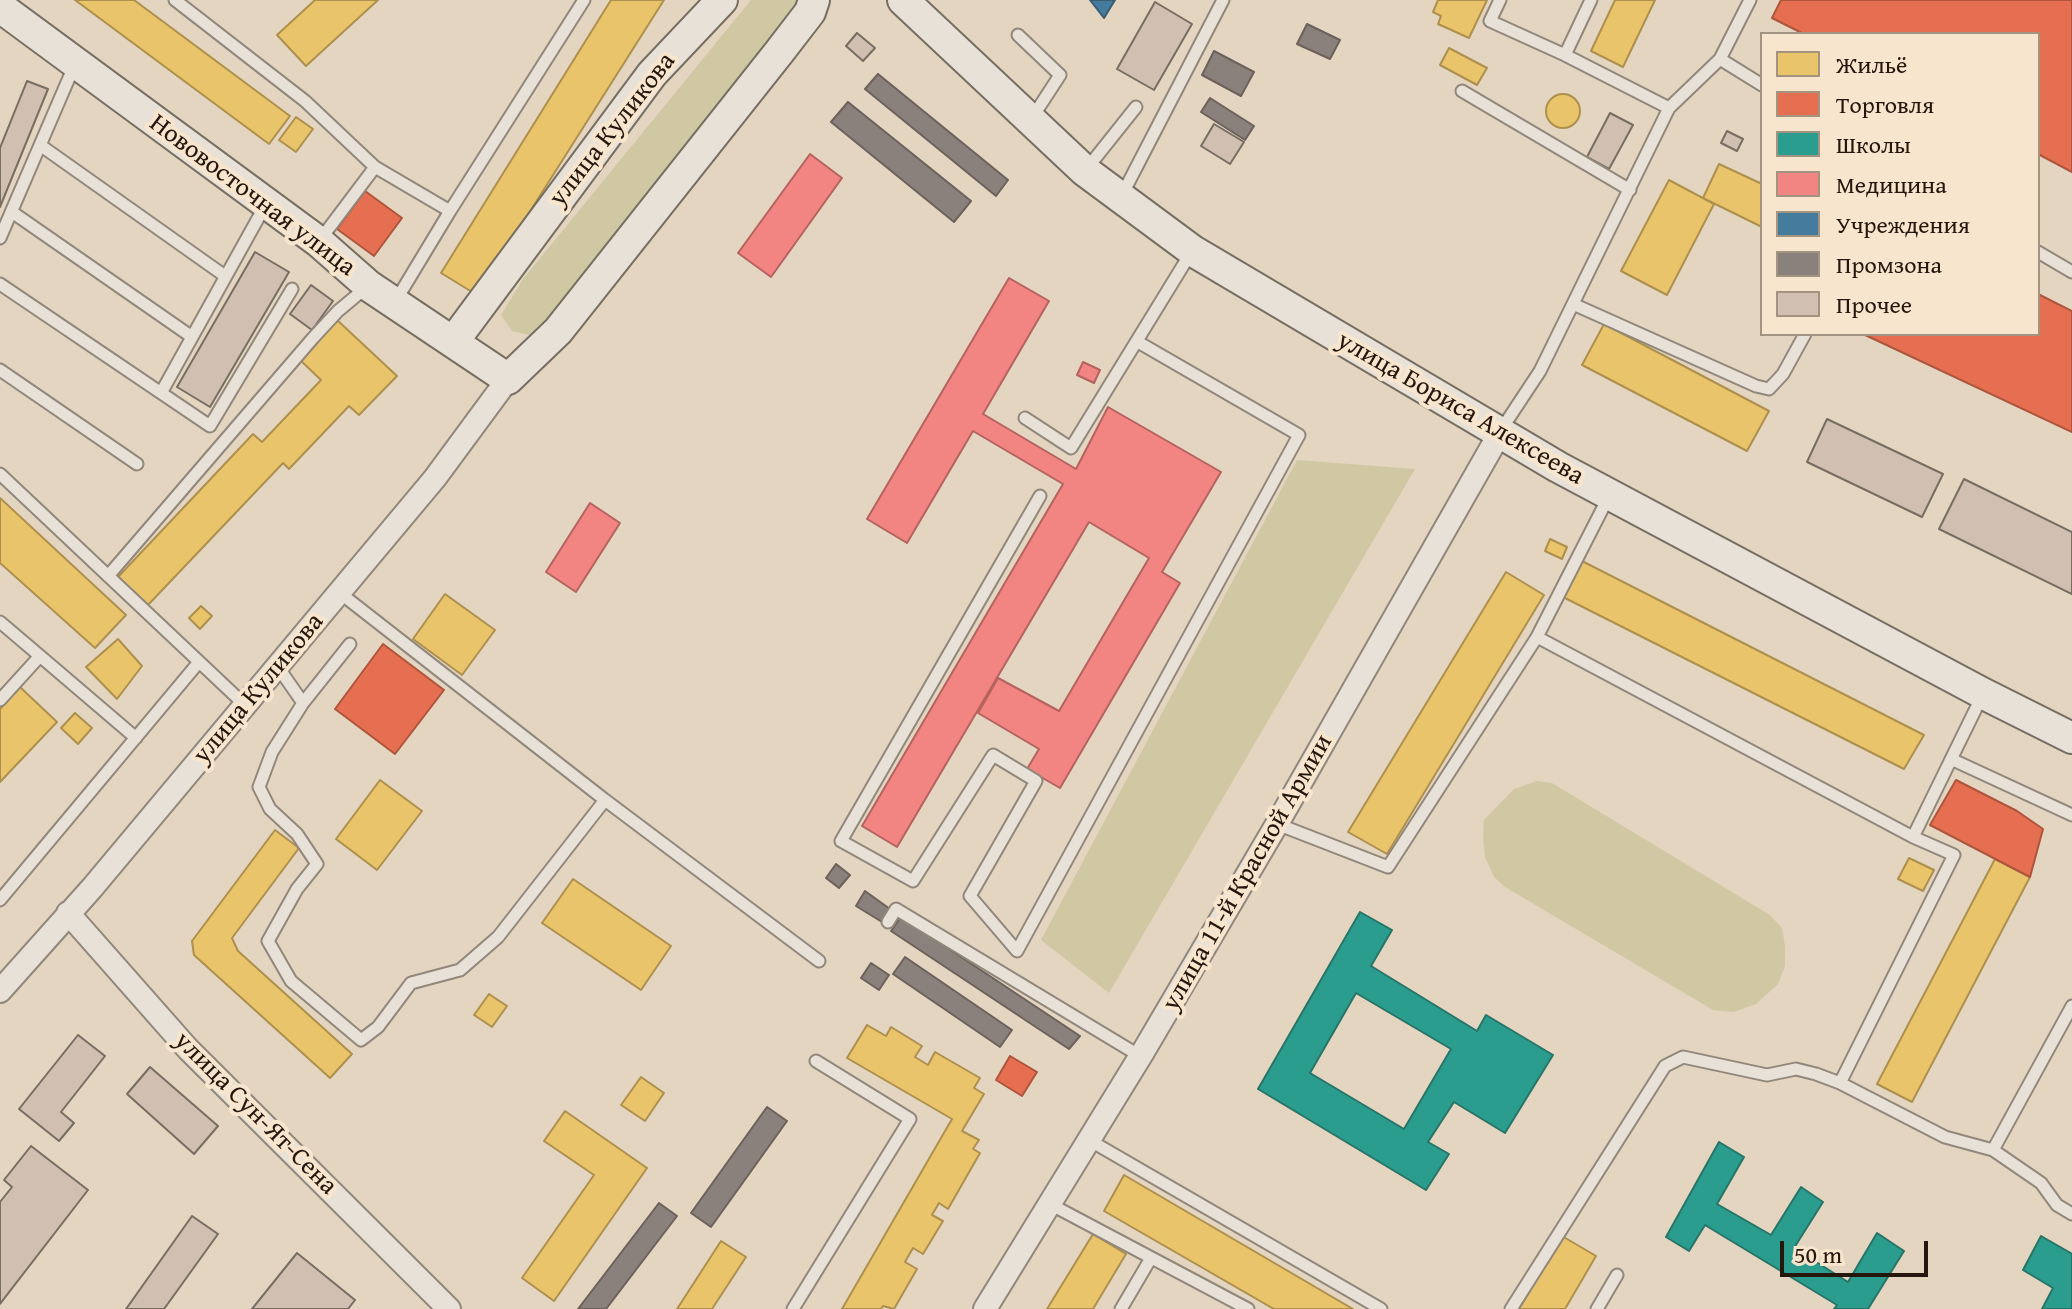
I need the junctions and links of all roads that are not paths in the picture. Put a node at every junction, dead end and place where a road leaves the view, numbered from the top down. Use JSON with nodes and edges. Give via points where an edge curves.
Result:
{"nodes":[{"id":1,"x":175,"y":0,"type":"edge"},
{"id":2,"x":584,"y":0,"type":"edge"},
{"id":3,"x":814,"y":0,"type":"edge"},
{"id":4,"x":903,"y":0,"type":"edge"},
{"id":5,"x":1223,"y":0,"type":"edge"},
{"id":6,"x":1500,"y":0,"type":"edge"},
{"id":7,"x":1591,"y":0,"type":"edge"},
{"id":8,"x":1750,"y":0,"type":"edge"},
{"id":9,"x":712,"y":3,"type":"edge"},
{"id":10,"x":5,"y":6,"type":"edge"},
{"id":11,"x":1018,"y":35,"type":"dead end"},
{"id":12,"x":1565,"y":55,"type":"junction"},
{"id":13,"x":1720,"y":59,"type":"junction"},
{"id":14,"x":76,"y":63,"type":"junction"},
{"id":15,"x":1760,"y":84,"type":"edge"},
{"id":16,"x":1462,"y":91,"type":"dead end"},
{"id":17,"x":1136,"y":107,"type":"dead end"},
{"id":18,"x":1669,"y":108,"type":"junction"},
{"id":19,"x":1030,"y":122,"type":"junction"},
{"id":20,"x":40,"y":145,"type":"junction"},
{"id":21,"x":375,"y":167,"type":"junction"},
{"id":22,"x":1085,"y":171,"type":"junction"},
{"id":23,"x":1630,"y":190,"type":"junction"},
{"id":24,"x":1119,"y":199,"type":"junction"},
{"id":25,"x":266,"y":203,"type":"junction"},
{"id":26,"x":450,"y":211,"type":"junction"},
{"id":27,"x":12,"y":212,"type":"junction"},
{"id":28,"x":0,"y":238,"type":"edge"},
{"id":29,"x":319,"y":242,"type":"junction"},
{"id":30,"x":1193,"y":251,"type":"junction"},
{"id":31,"x":2040,"y":253,"type":"edge"},
{"id":32,"x":2072,"y":272,"type":"edge"},
{"id":33,"x":225,"y":276,"type":"junction"},
{"id":34,"x":0,"y":284,"type":"edge"},
{"id":35,"x":369,"y":286,"type":"junction"},
{"id":36,"x":292,"y":289,"type":"dead end"},
{"id":37,"x":395,"y":302,"type":"junction"},
{"id":38,"x":1573,"y":304,"type":"junction"},
{"id":39,"x":1804,"y":336,"type":"edge"},
{"id":40,"x":192,"y":337,"type":"junction"},
{"id":41,"x":453,"y":342,"type":"junction"},
{"id":42,"x":1138,"y":342,"type":"junction"},
{"id":43,"x":0,"y":370,"type":"edge"},
{"id":44,"x":508,"y":379,"type":"junction"},
{"id":45,"x":161,"y":393,"type":"junction"},
{"id":46,"x":1025,"y":418,"type":"dead end"},
{"id":47,"x":1501,"y":431,"type":"junction"},
{"id":48,"x":137,"y":464,"type":"dead end"},
{"id":49,"x":0,"y":474,"type":"edge"},
{"id":50,"x":1609,"y":495,"type":"junction"},
{"id":51,"x":1040,"y":496,"type":"dead end"},
{"id":52,"x":108,"y":576,"type":"junction"},
{"id":53,"x":340,"y":593,"type":"junction"},
{"id":54,"x":0,"y":622,"type":"edge"},
{"id":55,"x":1537,"y":637,"type":"junction"},
{"id":56,"x":350,"y":644,"type":"dead end"},
{"id":57,"x":40,"y":656,"type":"junction"},
{"id":58,"x":199,"y":662,"type":"junction"},
{"id":59,"x":278,"y":667,"type":"junction"},
{"id":60,"x":1984,"y":694,"type":"junction"},
{"id":61,"x":0,"y":700,"type":"edge"},
{"id":62,"x":303,"y":703,"type":"junction"},
{"id":63,"x":246,"y":706,"type":"junction"},
{"id":64,"x":136,"y":738,"type":"junction"},
{"id":65,"x":2072,"y":738,"type":"edge"},
{"id":66,"x":1951,"y":759,"type":"junction"},
{"id":67,"x":605,"y":800,"type":"junction"},
{"id":68,"x":2072,"y":815,"type":"edge"},
{"id":69,"x":1277,"y":824,"type":"junction"},
{"id":70,"x":1913,"y":837,"type":"junction"},
{"id":71,"x":0,"y":900,"type":"edge"},
{"id":72,"x":68,"y":913,"type":"junction"},
{"id":73,"x":888,"y":922,"type":"dead end"},
{"id":74,"x":819,"y":961,"type":"dead end"},
{"id":75,"x":0,"y":991,"type":"edge"},
{"id":76,"x":2072,"y":1006,"type":"edge"},
{"id":77,"x":1140,"y":1056,"type":"junction"},
{"id":78,"x":816,"y":1061,"type":"dead end"},
{"id":79,"x":1840,"y":1083,"type":"junction"},
{"id":80,"x":1088,"y":1139,"type":"junction"},
{"id":81,"x":1993,"y":1150,"type":"junction"},
{"id":82,"x":1048,"y":1203,"type":"junction"},
{"id":83,"x":2072,"y":1214,"type":"edge"},
{"id":84,"x":1151,"y":1258,"type":"junction"},
{"id":85,"x":1617,"y":1275,"type":"dead end"},
{"id":86,"x":449,"y":1309,"type":"edge"},
{"id":87,"x":793,"y":1309,"type":"edge"},
{"id":88,"x":985,"y":1309,"type":"edge"},
{"id":89,"x":1121,"y":1309,"type":"edge"},
{"id":90,"x":1248,"y":1309,"type":"edge"},
{"id":91,"x":1381,"y":1309,"type":"edge"},
{"id":92,"x":1511,"y":1309,"type":"edge"},
{"id":93,"x":1597,"y":1309,"type":"edge"}],
"edges":[{"from":1,"to":21,"type":"lane","via":[[305,101]]},
{"from":2,"to":26,"type":"lane"},
{"from":3,"to":44,"type":"main road","via":[[780,51],[558,331]]},
{"from":4,"to":19,"type":"main road","name":"улица Бориса Алексеева"},
{"from":5,"to":24,"type":"lane"},
{"from":6,"to":12,"type":"lane","via":[[1490,21]]},
{"from":7,"to":12,"type":"lane"},
{"from":8,"to":13,"type":"lane"},
{"from":9,"to":41,"type":"main road","name":"улица Куликова","via":[[652,74]]},
{"from":10,"to":14,"type":"main road","name":"Нововосточная улица"},
{"from":11,"to":19,"type":"lane","via":[[1060,75]]},
{"from":12,"to":18,"type":"lane"},
{"from":13,"to":15,"type":"lane"},
{"from":13,"to":18,"type":"lane"},
{"from":14,"to":20,"type":"lane"},
{"from":14,"to":25,"type":"main road","name":"Нововосточная улица"},
{"from":16,"to":23,"type":"lane"},
{"from":17,"to":22,"type":"lane"},
{"from":18,"to":23,"type":"lane"},
{"from":19,"to":22,"type":"main road","name":"улица Бориса Алексеева"},
{"from":20,"to":27,"type":"lane"},
{"from":20,"to":33,"type":"lane"},
{"from":21,"to":26,"type":"lane"},
{"from":21,"to":29,"type":"lane"},
{"from":22,"to":24,"type":"main road","name":"улица Бориса Алексеева"},
{"from":23,"to":38,"type":"lane"},
{"from":24,"to":30,"type":"main road","name":"улица Бориса Алексеева"},
{"from":25,"to":29,"type":"main road","name":"Нововосточная улица"},
{"from":25,"to":33,"type":"lane"},
{"from":26,"to":37,"type":"lane"},
{"from":27,"to":28,"type":"lane"},
{"from":27,"to":40,"type":"lane"},
{"from":29,"to":35,"type":"main road","name":"Нововосточная улица"},
{"from":30,"to":42,"type":"lane"},
{"from":30,"to":47,"type":"main road","name":"улица Бориса Алексеева"},
{"from":31,"to":32,"type":"lane"},
{"from":33,"to":40,"type":"lane"},
{"from":34,"to":45,"type":"lane"},
{"from":35,"to":37,"type":"main road","name":"Нововосточная улица"},
{"from":35,"to":52,"type":"lane","via":[[313,338]]},
{"from":36,"to":45,"type":"lane","via":[[210,426]]},
{"from":37,"to":41,"type":"main road","name":"Нововосточная улица"},
{"from":38,"to":39,"type":"lane","via":[[1769,389]]},
{"from":38,"to":47,"type":"lane","via":[[1540,371]]},
{"from":40,"to":45,"type":"lane"},
{"from":41,"to":44,"type":"main road","name":"Нововосточная улица"},
{"from":42,"to":46,"type":"lane","via":[[1071,448]]},
{"from":42,"to":51,"type":"lane","via":[[1299,435],[1017,951],[970,896],[1036,781],[993,755],[913,881],[841,841]]},
{"from":43,"to":48,"type":"lane"},
{"from":44,"to":53,"type":"street","name":"улица Куликова"},
{"from":47,"to":50,"type":"main road","name":"улица Бориса Алексеева"},
{"from":47,"to":69,"type":"street","name":"улица 11-й Красной Армии"},
{"from":49,"to":52,"type":"lane"},
{"from":50,"to":55,"type":"lane"},
{"from":50,"to":60,"type":"main road","name":"улица Бориса Алексеева"},
{"from":52,"to":58,"type":"lane"},
{"from":53,"to":59,"type":"street","name":"улица Куликова"},
{"from":53,"to":67,"type":"lane"},
{"from":54,"to":57,"type":"lane"},
{"from":55,"to":69,"type":"lane","via":[[1388,867]]},
{"from":55,"to":70,"type":"lane"},
{"from":56,"to":62,"type":"lane"},
{"from":57,"to":61,"type":"lane"},
{"from":57,"to":64,"type":"lane"},
{"from":58,"to":63,"type":"lane"},
{"from":58,"to":64,"type":"lane"},
{"from":59,"to":62,"type":"lane"},
{"from":59,"to":63,"type":"street","name":"улица Куликова"},
{"from":60,"to":65,"type":"main road","name":"улица Бориса Алексеева"},
{"from":60,"to":66,"type":"lane"},
{"from":62,"to":67,"type":"lane","via":[[272,752],[259,787],[270,809],[297,834],[317,864],[268,941],[291,981],[361,1040],[378,1027],[411,983],[460,970],[498,937]]},
{"from":63,"to":72,"type":"street","name":"улица Куликова"},
{"from":64,"to":71,"type":"lane"},
{"from":66,"to":68,"type":"lane"},
{"from":66,"to":70,"type":"lane"},
{"from":67,"to":74,"type":"lane"},
{"from":69,"to":77,"type":"street","name":"улица 11-й Красной Армии"},
{"from":70,"to":79,"type":"lane","via":[[1954,855]]},
{"from":72,"to":75,"type":"street","name":"улица Куликова"},
{"from":72,"to":86,"type":"street","name":"улица Сун-Ят-Сена","via":[[188,1049]]},
{"from":73,"to":77,"type":"lane","via":[[896,909]]},
{"from":76,"to":81,"type":"lane"},
{"from":77,"to":80,"type":"street","name":"улица 11-й Красной Армии"},
{"from":78,"to":87,"type":"lane","via":[[910,1119]]},
{"from":79,"to":81,"type":"lane","via":[[1945,1137]]},
{"from":79,"to":92,"type":"lane","via":[[1796,1069],[1767,1075],[1683,1057],[1665,1066]]},
{"from":80,"to":82,"type":"street","name":"улица 11-й Красной Армии"},
{"from":80,"to":91,"type":"lane"},
{"from":81,"to":83,"type":"lane","via":[[2041,1183],[2057,1205]]},
{"from":82,"to":84,"type":"lane"},
{"from":82,"to":88,"type":"street","name":"улица 11-й Красной Армии"},
{"from":84,"to":89,"type":"lane"},
{"from":84,"to":90,"type":"lane"},
{"from":85,"to":93,"type":"lane"}]}
